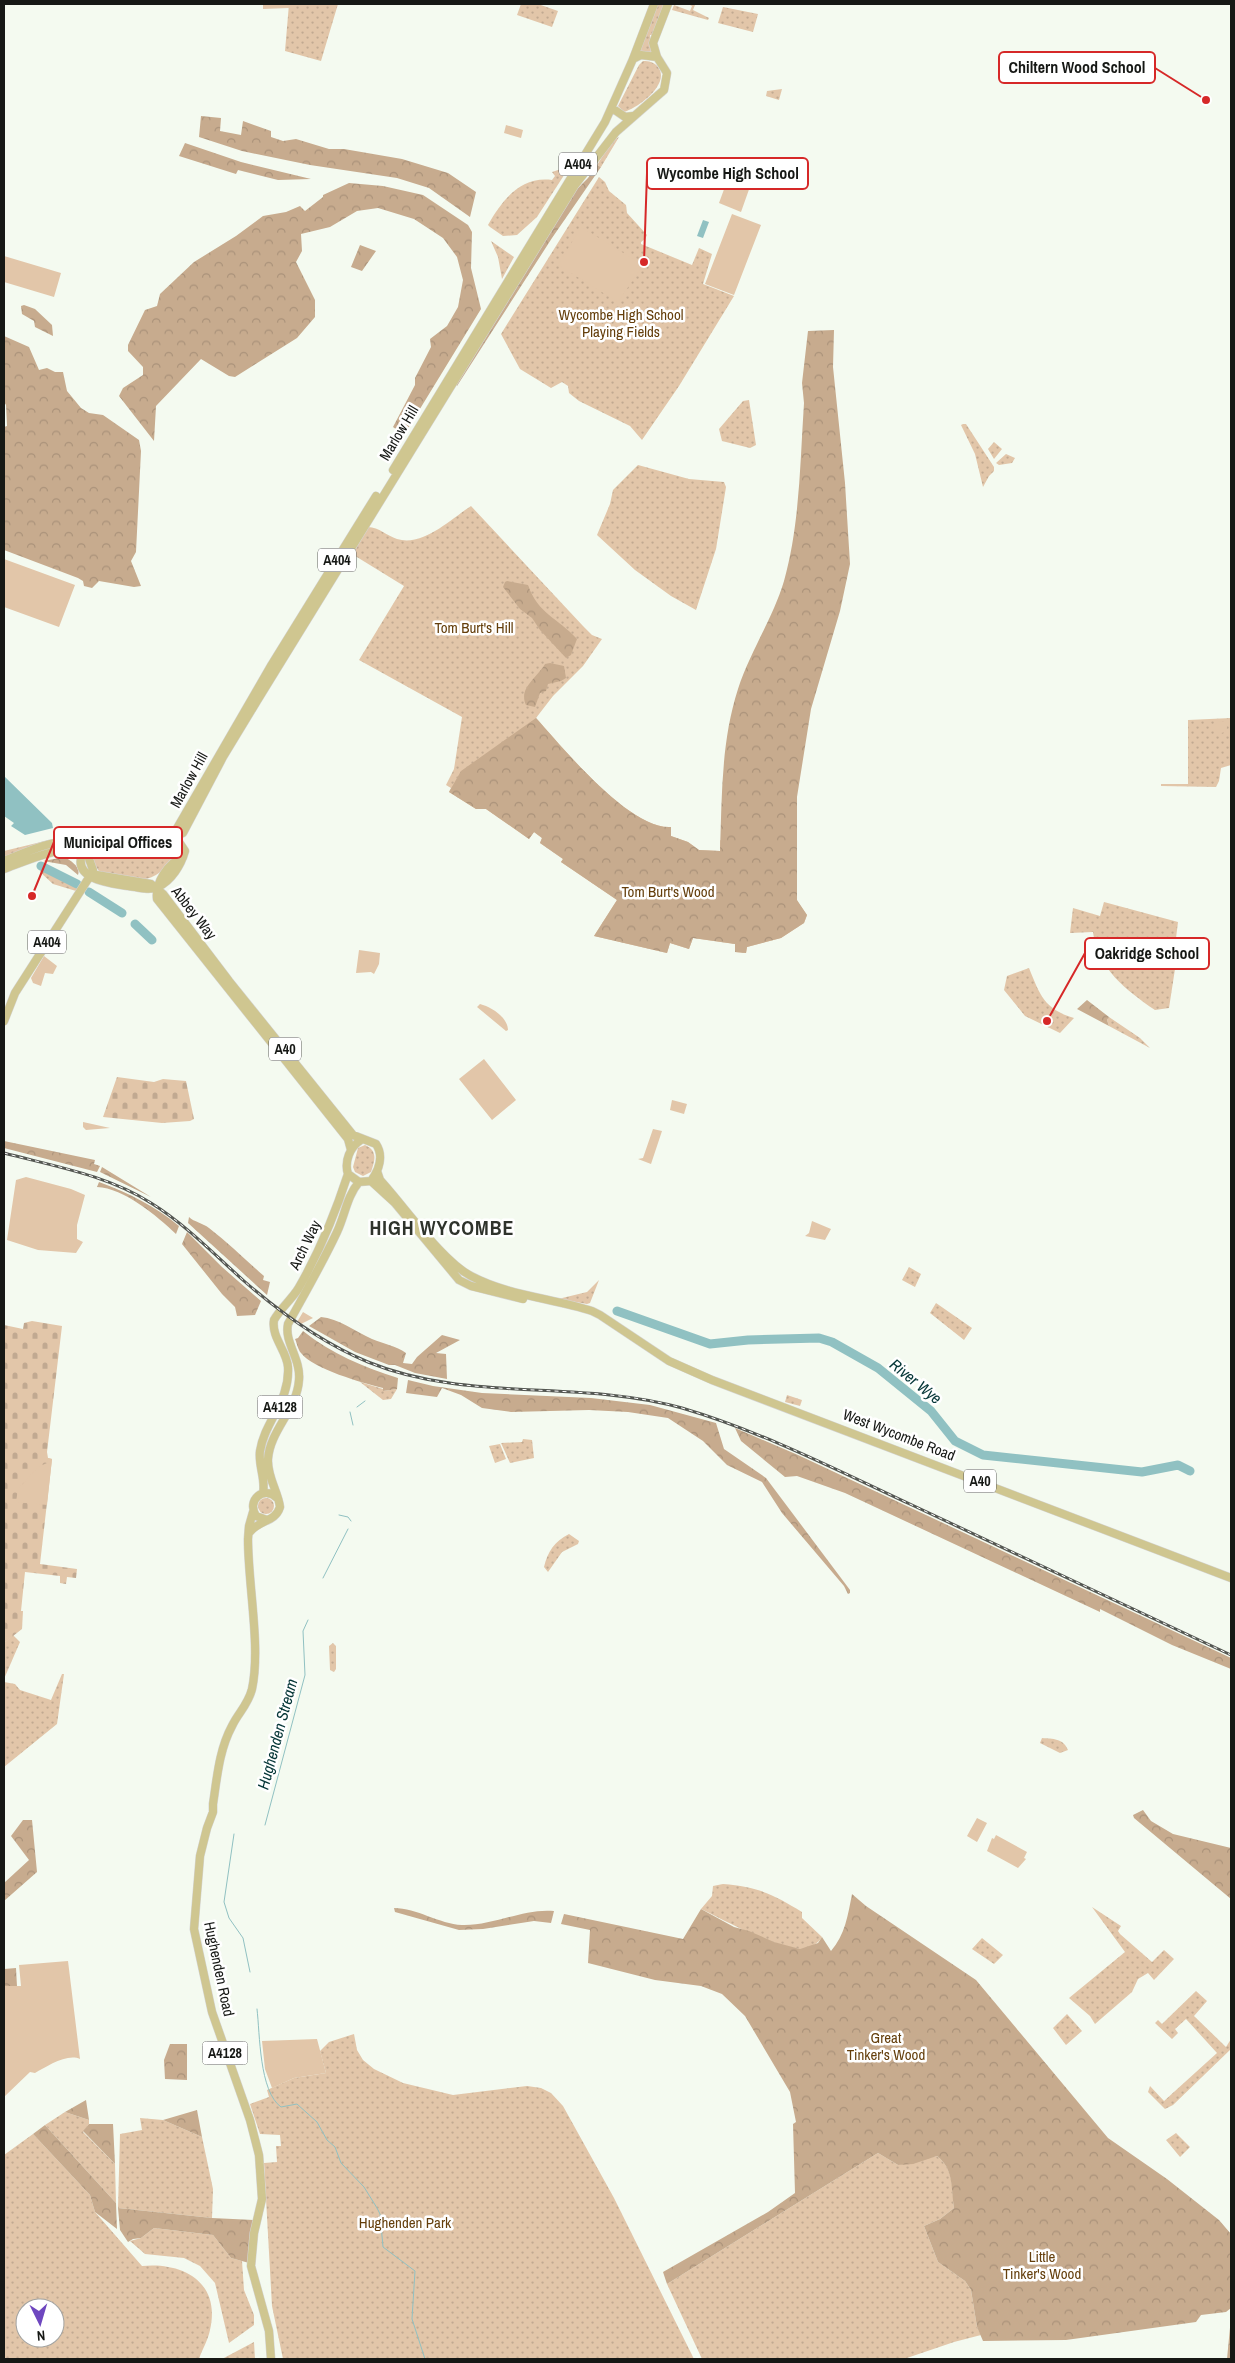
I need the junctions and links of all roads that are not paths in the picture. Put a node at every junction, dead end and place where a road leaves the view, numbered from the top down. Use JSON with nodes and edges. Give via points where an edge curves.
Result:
{"nodes":[{"id":1,"x":654,"y":4,"type":"edge"},
{"id":2,"x":668,"y":4,"type":"edge"},
{"id":3,"x":657,"y":57,"type":"junction"},
{"id":4,"x":633,"y":59,"type":"junction"},
{"id":5,"x":612,"y":108,"type":"junction"},
{"id":6,"x":633,"y":116,"type":"junction"},
{"id":7,"x":175,"y":836,"type":"junction"},
{"id":8,"x":84,"y":850,"type":"junction"},
{"id":9,"x":4,"y":861,"type":"edge"},
{"id":10,"x":4,"y":868,"type":"edge"},
{"id":11,"x":90,"y":876,"type":"junction"},
{"id":12,"x":157,"y":888,"type":"junction"},
{"id":13,"x":4,"y":1021,"type":"edge"},
{"id":14,"x":338,"y":1120,"type":"junction"},
{"id":15,"x":361,"y":1140,"type":"junction"},
{"id":16,"x":351,"y":1150,"type":"junction"},
{"id":17,"x":377,"y":1171,"type":"junction"},
{"id":18,"x":348,"y":1174,"type":"junction"},
{"id":19,"x":371,"y":1181,"type":"junction"},
{"id":20,"x":359,"y":1182,"type":"junction"},
{"id":21,"x":592,"y":1311,"type":"junction"},
{"id":22,"x":263,"y":1493,"type":"junction"},
{"id":23,"x":277,"y":1498,"type":"junction"},
{"id":24,"x":253,"y":1512,"type":"junction"},
{"id":25,"x":266,"y":1520,"type":"junction"},
{"id":26,"x":249,"y":1533,"type":"junction"},
{"id":27,"x":1231,"y":1578,"type":"edge"},
{"id":28,"x":271,"y":2359,"type":"edge"}],
"edges":[{"from":1,"to":4,"type":"main road","name":"Marlow Hill"},
{"from":2,"to":3,"type":"main road","name":"Marlow Hill","via":[[654,38],[653,48]]},
{"from":3,"to":4,"type":"main road","via":[[641,55]]},
{"from":3,"to":6,"type":"main road","name":"Marlow Hill","via":[[667,73],[664,90]]},
{"from":4,"to":5,"type":"main road","name":"Marlow Hill"},
{"from":5,"to":6,"type":"main road","via":[[625,117]]},
{"from":5,"to":7,"type":"main road","name":"Marlow Hill","number":"A404","via":[[272,664]]},
{"from":6,"to":7,"type":"main road","name":"Marlow Hill","number":"A404","via":[[599,152],[569,193],[223,757],[183,833]]},
{"from":7,"to":8,"type":"main road"},
{"from":7,"to":12,"type":"main road","via":[[185,851],[183,857],[178,868]]},
{"from":8,"to":9,"type":"main road","via":[[72,841]]},
{"from":8,"to":10,"type":"main road","via":[[53,852]]},
{"from":8,"to":11,"type":"main road","via":[[80,859],[85,873]]},
{"from":11,"to":12,"type":"main road","via":[[96,880]]},
{"from":11,"to":13,"type":"main road","number":"A404","via":[[15,993]]},
{"from":12,"to":14,"type":"main road","name":"Abbey Way","number":"A40","via":[[227,982]]},
{"from":14,"to":15,"type":"main road","name":"Abbey Way","number":"A40"},
{"from":14,"to":16,"type":"main road","name":"Abbey Way","number":"A40"},
{"from":15,"to":16,"type":"main road"},
{"from":15,"to":17,"type":"main road","name":"Abbey Way","number":"A40","via":[[366,1139],[379,1148],[381,1155]]},
{"from":16,"to":18,"type":"main road","via":[[347,1161]]},
{"from":17,"to":19,"type":"main road","name":"Abbey Way","number":"A40"},
{"from":17,"to":21,"type":"main road","name":"West Wycombe Road","number":"A40","via":[[380,1180],[416,1223],[467,1274],[504,1290]]},
{"from":18,"to":20,"type":"main road"},
{"from":18,"to":22,"type":"main road","name":"Arch Way","number":"A4128","via":[[311,1266],[295,1294],[274,1320],[274,1332],[287,1362],[288,1384],[260,1451]]},
{"from":19,"to":20,"type":"main road"},
{"from":19,"to":21,"type":"main road","name":"West Wycombe Road","number":"A40","via":[[395,1203],[462,1282],[503,1295]]},
{"from":20,"to":23,"type":"main road","name":"Arch Way","number":"A4128","via":[[353,1189],[326,1257],[288,1324],[287,1334],[298,1361],[299,1380],[292,1403],[270,1448],[269,1470]]},
{"from":21,"to":27,"type":"main road","name":"West Wycombe Road","number":"A40","via":[[669,1361],[712,1380]]},
{"from":22,"to":23,"type":"main road","via":[[269,1492]]},
{"from":22,"to":24,"type":"main road","via":[[254,1500]]},
{"from":23,"to":25,"type":"main road","via":[[279,1512]]},
{"from":24,"to":25,"type":"main road"},
{"from":24,"to":26,"type":"main road","name":"Hughenden Road","number":"A4128"},
{"from":25,"to":26,"type":"main road"},
{"from":26,"to":28,"type":"main road","name":"Hughenden Road","number":"A4128","via":[[255,1660],[253,1682],[246,1705],[232,1725],[222,1750],[214,1812],[200,1856],[194,1916],[212,2012],[259,2155],[262,2199],[251,2266],[269,2332]]}]}
